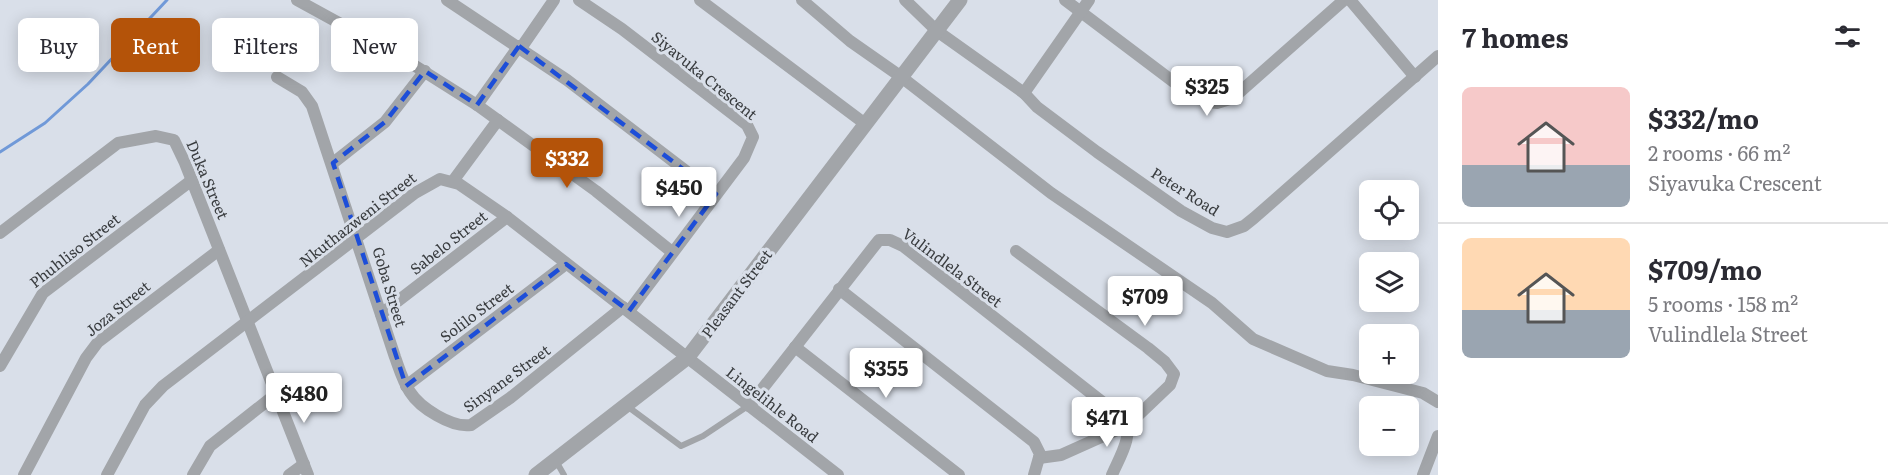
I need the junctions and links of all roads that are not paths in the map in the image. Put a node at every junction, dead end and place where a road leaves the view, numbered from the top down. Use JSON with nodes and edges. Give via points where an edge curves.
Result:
{"nodes":[{"id":1,"x":297,"y":0,"type":"edge"},
{"id":2,"x":447,"y":0,"type":"edge"},
{"id":3,"x":554,"y":0,"type":"edge"},
{"id":4,"x":579,"y":0,"type":"edge"},
{"id":5,"x":700,"y":0,"type":"edge"},
{"id":6,"x":802,"y":0,"type":"edge"},
{"id":7,"x":905,"y":0,"type":"edge"},
{"id":8,"x":960,"y":0,"type":"edge"},
{"id":9,"x":1065,"y":0,"type":"edge"},
{"id":10,"x":1089,"y":0,"type":"edge"},
{"id":11,"x":1344,"y":0,"type":"edge"},
{"id":12,"x":1350,"y":0,"type":"edge"},
{"id":13,"x":1079,"y":12,"type":"junction"},
{"id":14,"x":937,"y":31,"type":"junction"},
{"id":15,"x":520,"y":47,"type":"junction"},
{"id":16,"x":1438,"y":56,"type":"edge"},
{"id":17,"x":425,"y":71,"type":"junction"},
{"id":18,"x":900,"y":76,"type":"junction"},
{"id":19,"x":1415,"y":77,"type":"junction"},
{"id":20,"x":277,"y":78,"type":"dead end"},
{"id":21,"x":1024,"y":93,"type":"junction"},
{"id":22,"x":477,"y":105,"type":"junction"},
{"id":23,"x":498,"y":120,"type":"junction"},
{"id":24,"x":864,"y":123,"type":"junction"},
{"id":25,"x":333,"y":163,"type":"junction"},
{"id":26,"x":192,"y":180,"type":"junction"},
{"id":27,"x":453,"y":182,"type":"junction"},
{"id":28,"x":716,"y":194,"type":"junction"},
{"id":29,"x":507,"y":218,"type":"junction"},
{"id":30,"x":0,"y":233,"type":"edge"},
{"id":31,"x":358,"y":239,"type":"junction"},
{"id":32,"x":219,"y":249,"type":"junction"},
{"id":33,"x":1016,"y":251,"type":"dead end"},
{"id":34,"x":672,"y":252,"type":"junction"},
{"id":35,"x":566,"y":264,"type":"junction"},
{"id":36,"x":839,"y":289,"type":"junction"},
{"id":37,"x":626,"y":309,"type":"junction"},
{"id":38,"x":381,"y":314,"type":"junction"},
{"id":39,"x":248,"y":322,"type":"junction"},
{"id":40,"x":795,"y":347,"type":"junction"},
{"id":41,"x":688,"y":357,"type":"junction"},
{"id":42,"x":0,"y":366,"type":"edge"},
{"id":43,"x":406,"y":386,"type":"junction"},
{"id":44,"x":276,"y":394,"type":"junction"},
{"id":45,"x":1438,"y":402,"type":"edge"},
{"id":46,"x":627,"y":406,"type":"junction"},
{"id":47,"x":749,"y":406,"type":"junction"},
{"id":48,"x":1128,"y":425,"type":"junction"},
{"id":49,"x":1438,"y":436,"type":"edge"},
{"id":50,"x":1039,"y":458,"type":"junction"},
{"id":51,"x":555,"y":460,"type":"junction"},
{"id":52,"x":306,"y":470,"type":"edge"},
{"id":53,"x":24,"y":475,"type":"edge"},
{"id":54,"x":107,"y":475,"type":"edge"},
{"id":55,"x":193,"y":475,"type":"edge"},
{"id":56,"x":289,"y":475,"type":"edge"},
{"id":57,"x":536,"y":475,"type":"edge"},
{"id":58,"x":564,"y":475,"type":"edge"},
{"id":59,"x":838,"y":475,"type":"edge"},
{"id":60,"x":959,"y":475,"type":"edge"},
{"id":61,"x":1034,"y":475,"type":"edge"},
{"id":62,"x":1112,"y":475,"type":"edge"},
{"id":63,"x":1423,"y":475,"type":"edge"}],
"edges":[{"from":1,"to":17,"type":"street"},
{"from":2,"to":15,"type":"street"},
{"from":3,"to":15,"type":"street"},
{"from":4,"to":28,"type":"street","name":"Siyavuka Crescent","via":[[750,130],[750,147]]},
{"from":5,"to":24,"type":"street"},
{"from":6,"to":18,"type":"street"},
{"from":7,"to":14,"type":"street","name":"Peter Road"},
{"from":8,"to":14,"type":"street","name":"Pleasant Street"},
{"from":9,"to":13,"type":"street"},
{"from":10,"to":13,"type":"street"},
{"from":11,"to":13,"type":"street","via":[[1239,94],[1217,103],[1187,92]]},
{"from":12,"to":19,"type":"street"},
{"from":13,"to":21,"type":"street"},
{"from":14,"to":18,"type":"street","name":"Pleasant Street"},
{"from":14,"to":21,"type":"street","name":"Peter Road"},
{"from":15,"to":22,"type":"street"},
{"from":15,"to":28,"type":"street"},
{"from":16,"to":19,"type":"street","name":"Peter Road"},
{"from":17,"to":22,"type":"street"},
{"from":17,"to":25,"type":"street","via":[[385,122]]},
{"from":18,"to":24,"type":"street","name":"Pleasant Street"},
{"from":18,"to":45,"type":"street","via":[[1080,214],[1212,303],[1252,339],[1327,371],[1423,393]]},
{"from":19,"to":21,"type":"street","name":"Peter Road","via":[[1254,218],[1227,232],[1181,212],[1048,116]]},
{"from":20,"to":25,"type":"street","name":"Goba Street","via":[[307,96]]},
{"from":22,"to":23,"type":"street"},
{"from":23,"to":27,"type":"street"},
{"from":23,"to":34,"type":"street"},
{"from":24,"to":41,"type":"street","name":"Pleasant Street"},
{"from":25,"to":31,"type":"street","name":"Goba Street"},
{"from":26,"to":30,"type":"street","name":"Duka Street","via":[[178,147],[168,137],[124,141]]},
{"from":26,"to":32,"type":"street","name":"Duka Street"},
{"from":26,"to":42,"type":"street","name":"Phuhliso Street","via":[[43,293]]},
{"from":27,"to":29,"type":"street"},
{"from":27,"to":31,"type":"street","name":"Nkuthazweni Street","via":[[440,179],[429,184]]},
{"from":28,"to":34,"type":"street","name":"Siyavuka Crescent"},
{"from":29,"to":35,"type":"street"},
{"from":29,"to":38,"type":"street","name":"Sabelo Street"},
{"from":31,"to":38,"type":"street","name":"Goba Street"},
{"from":31,"to":39,"type":"street","name":"Nkuthazweni Street"},
{"from":32,"to":39,"type":"street","name":"Duka Street"},
{"from":32,"to":53,"type":"street","name":"Joza Street","via":[[98,342]]},
{"from":33,"to":48,"type":"street","via":[[1173,370],[1170,385]]},
{"from":34,"to":37,"type":"street","name":"Siyavuka Crescent"},
{"from":35,"to":37,"type":"street"},
{"from":35,"to":43,"type":"street","name":"Solilo Street"},
{"from":36,"to":40,"type":"street","name":"Vulindlela Street"},
{"from":36,"to":48,"type":"street","name":"Vulindlela Street","via":[[879,240],[896,242]]},
{"from":36,"to":50,"type":"street","via":[[1034,442],[1040,450]]},
{"from":37,"to":41,"type":"street"},
{"from":37,"to":43,"type":"street","name":"Sinyane Street","via":[[471,425],[456,424],[419,403]]},
{"from":38,"to":43,"type":"street","name":"Goba Street"},
{"from":39,"to":44,"type":"street","name":"Duka Street"},
{"from":39,"to":54,"type":"street","name":"Nkuthazweni Street","via":[[153,396]]},
{"from":40,"to":47,"type":"street","name":"Vulindlela Street"},
{"from":40,"to":60,"type":"street"},
{"from":41,"to":46,"type":"street","name":"Pleasant Street"},
{"from":41,"to":47,"type":"street","name":"Lingelihle Road"},
{"from":44,"to":52,"type":"street","name":"Duka Street"},
{"from":44,"to":55,"type":"street","via":[[210,446]]},
{"from":46,"to":47,"type":"lane","via":[[681,446]]},
{"from":46,"to":51,"type":"street","name":"Pleasant Street"},
{"from":47,"to":59,"type":"street","name":"Lingelihle Road"},
{"from":48,"to":50,"type":"street","via":[[1061,455]]},
{"from":48,"to":62,"type":"street"},
{"from":49,"to":63,"type":"street"},
{"from":50,"to":61,"type":"street"},
{"from":51,"to":57,"type":"street","name":"Pleasant Street"},
{"from":51,"to":58,"type":"lane"},
{"from":52,"to":56,"type":"street"}]}
